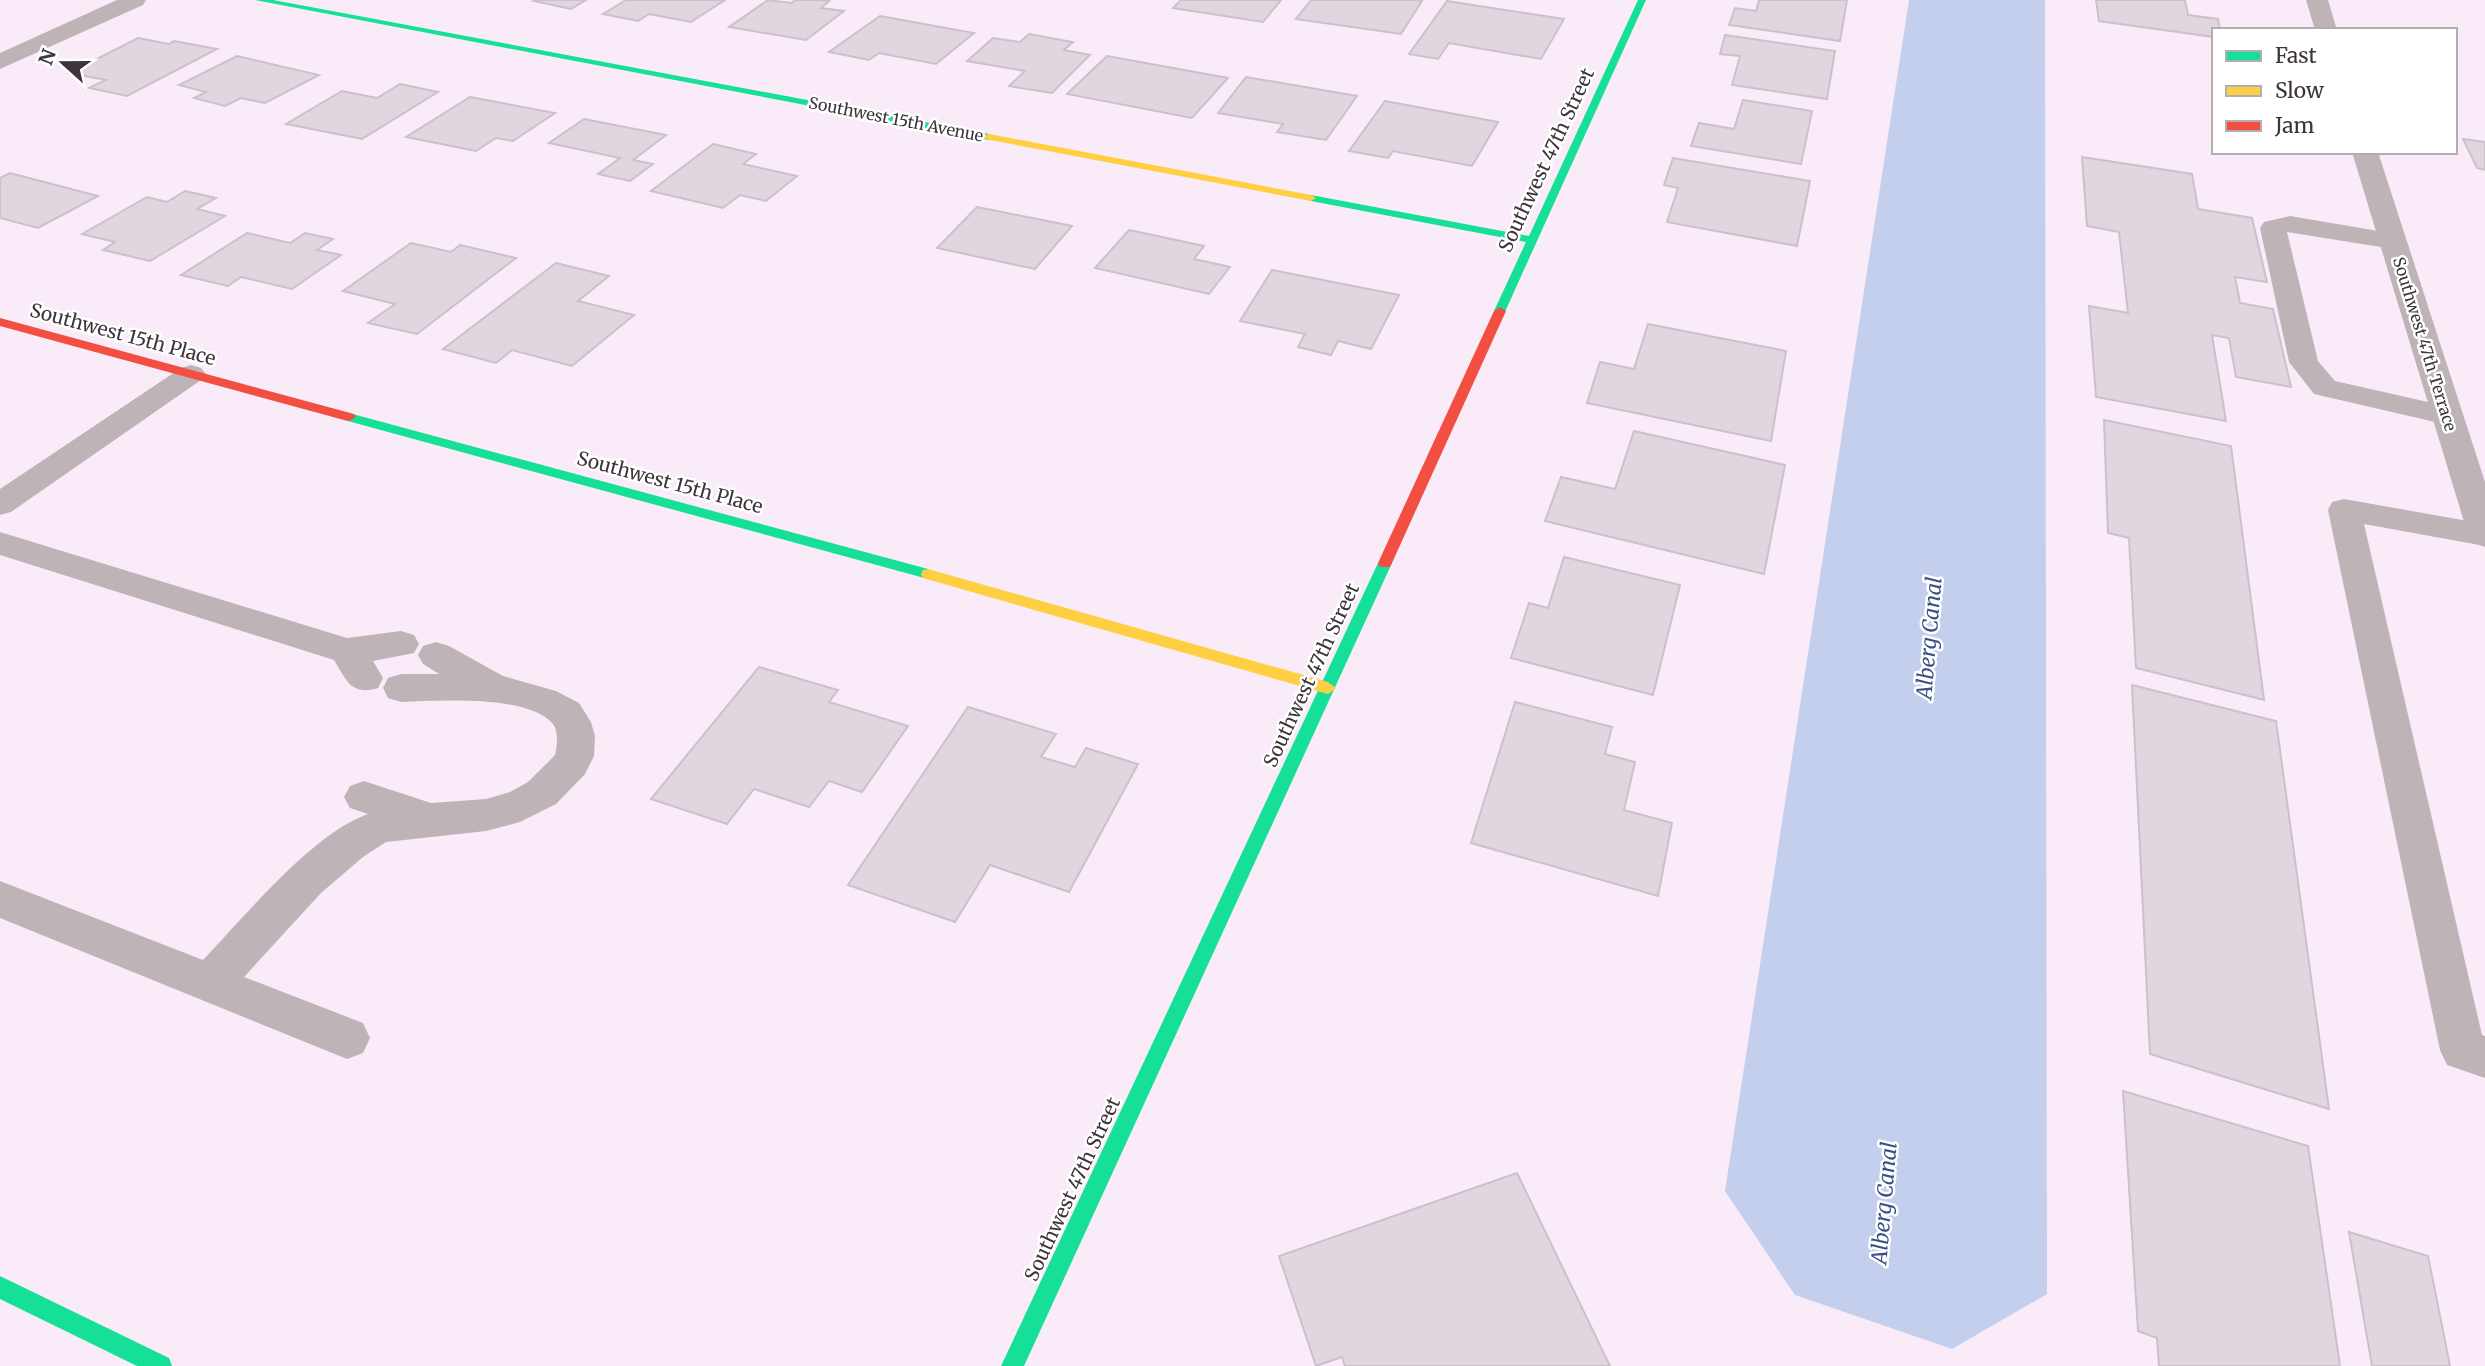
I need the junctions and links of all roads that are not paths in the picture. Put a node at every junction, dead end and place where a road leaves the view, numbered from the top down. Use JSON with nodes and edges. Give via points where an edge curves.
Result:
{"nodes":[{"id":1,"x":135,"y":0,"type":"edge"},
{"id":2,"x":259,"y":0,"type":"edge"},
{"id":3,"x":1642,"y":0,"type":"edge"},
{"id":4,"x":2317,"y":0,"type":"edge"},
{"id":5,"x":2325,"y":28,"type":"edge"},
{"id":6,"x":0,"y":62,"type":"edge"},
{"id":7,"x":2366,"y":154,"type":"edge"},
{"id":8,"x":1533,"y":240,"type":"junction"},
{"id":9,"x":2393,"y":241,"type":"junction"},
{"id":10,"x":0,"y":322,"type":"edge"},
{"id":11,"x":191,"y":374,"type":"junction"},
{"id":12,"x":2448,"y":416,"type":"junction"},
{"id":13,"x":2477,"y":485,"type":"edge"},
{"id":14,"x":0,"y":504,"type":"edge"},
{"id":15,"x":2485,"y":535,"type":"edge"},
{"id":16,"x":0,"y":543,"type":"edge"},
{"id":17,"x":1328,"y":688,"type":"junction"},
{"id":18,"x":364,"y":797,"type":"dead end"},
{"id":19,"x":429,"y":818,"type":"junction"},
{"id":20,"x":0,"y":899,"type":"edge"},
{"id":21,"x":211,"y":982,"type":"junction"},
{"id":22,"x":347,"y":1038,"type":"dead end"},
{"id":23,"x":2485,"y":1057,"type":"edge"},
{"id":24,"x":0,"y":1287,"type":"edge"},
{"id":25,"x":161,"y":1366,"type":"edge"},
{"id":26,"x":1012,"y":1366,"type":"edge"}],
"edges":[{"from":1,"to":6,"type":"street"},
{"from":2,"to":8,"type":"street","name":"Southwest 15th Avenue"},
{"from":3,"to":8,"type":"street","name":"Southwest 47th Street"},
{"from":4,"to":5,"type":"street"},
{"from":7,"to":9,"type":"street","name":"Southwest 47th Terrace"},
{"from":8,"to":17,"type":"street","name":"Southwest 47th Street"},
{"from":9,"to":12,"type":"street","name":"Southwest 47th Terrace"},
{"from":9,"to":12,"type":"lane","via":[[2290,224],[2273,228],[2304,362],[2325,388]]},
{"from":10,"to":11,"type":"street","name":"Southwest 15th Place"},
{"from":11,"to":14,"type":"lane"},
{"from":11,"to":17,"type":"street","name":"Southwest 15th Place","via":[[1024,600]]},
{"from":12,"to":13,"type":"street","name":"Southwest 47th Terrace"},
{"from":13,"to":15,"type":"street","name":"Southwest 47th Terrace"},
{"from":15,"to":23,"type":"lane","via":[[2344,510],[2463,1050]]},
{"from":16,"to":19,"type":"lane","via":[[393,664],[546,700],[567,713],[577,733],[575,760],[550,788],[514,810]]},
{"from":17,"to":26,"type":"street","name":"Southwest 47th Street"},
{"from":18,"to":19,"type":"lane"},
{"from":19,"to":21,"type":"lane","via":[[375,828],[331,856]]},
{"from":20,"to":21,"type":"lane"},
{"from":21,"to":22,"type":"lane"},
{"from":24,"to":25,"type":"street"}]}
